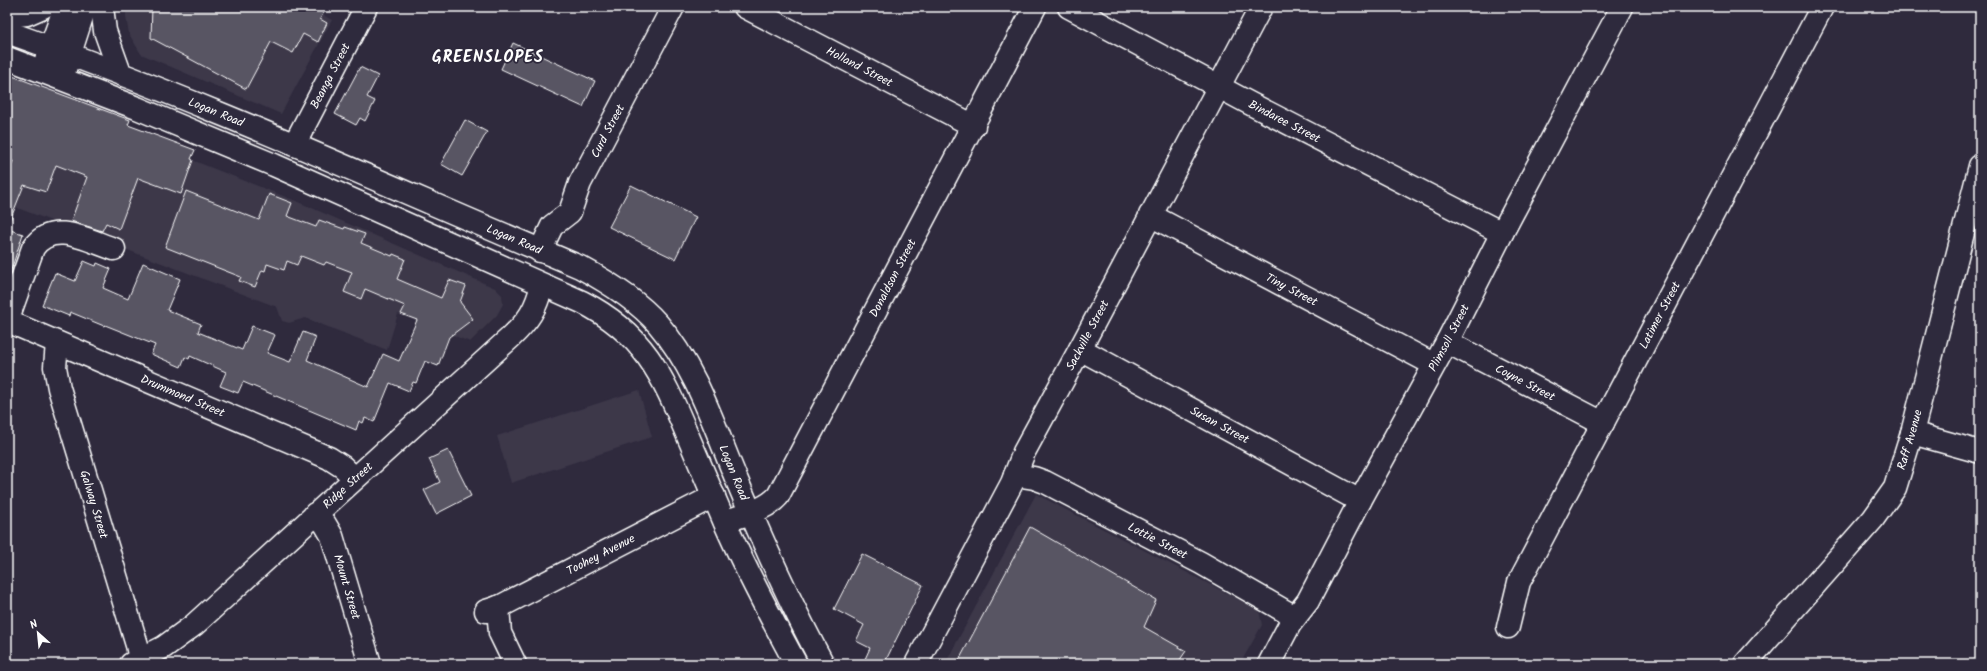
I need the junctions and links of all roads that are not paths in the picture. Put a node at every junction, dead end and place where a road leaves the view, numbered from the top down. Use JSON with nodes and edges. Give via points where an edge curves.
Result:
{"nodes":[{"id":1,"x":43,"y":7,"type":"edge"},
{"id":2,"x":65,"y":7,"type":"edge"},
{"id":3,"x":85,"y":7,"type":"edge"},
{"id":4,"x":102,"y":7,"type":"edge"},
{"id":5,"x":366,"y":7,"type":"edge"},
{"id":6,"x":673,"y":7,"type":"edge"},
{"id":7,"x":745,"y":7,"type":"edge"},
{"id":8,"x":1035,"y":7,"type":"edge"},
{"id":9,"x":1069,"y":7,"type":"edge"},
{"id":10,"x":1261,"y":7,"type":"edge"},
{"id":11,"x":1622,"y":7,"type":"edge"},
{"id":12,"x":1822,"y":7,"type":"edge"},
{"id":13,"x":7,"y":16,"type":"edge"},
{"id":14,"x":7,"y":32,"type":"edge"},
{"id":15,"x":50,"y":47,"type":"junction"},
{"id":16,"x":70,"y":54,"type":"junction"},
{"id":17,"x":7,"y":58,"type":"edge"},
{"id":18,"x":42,"y":71,"type":"junction"},
{"id":19,"x":120,"y":73,"type":"junction"},
{"id":20,"x":62,"y":79,"type":"junction"},
{"id":21,"x":1218,"y":86,"type":"junction"},
{"id":22,"x":974,"y":126,"type":"junction"},
{"id":23,"x":294,"y":144,"type":"junction"},
{"id":24,"x":1980,"y":166,"type":"edge"},
{"id":25,"x":1150,"y":215,"type":"junction"},
{"id":26,"x":1502,"y":233,"type":"junction"},
{"id":27,"x":114,"y":249,"type":"dead end"},
{"id":28,"x":540,"y":251,"type":"junction"},
{"id":29,"x":542,"y":285,"type":"junction"},
{"id":30,"x":7,"y":321,"type":"edge"},
{"id":31,"x":1447,"y":342,"type":"junction"},
{"id":32,"x":57,"y":343,"type":"junction"},
{"id":33,"x":1080,"y":349,"type":"junction"},
{"id":34,"x":1433,"y":364,"type":"junction"},
{"id":35,"x":1603,"y":423,"type":"junction"},
{"id":36,"x":1912,"y":433,"type":"junction"},
{"id":37,"x":1980,"y":452,"type":"edge"},
{"id":38,"x":1015,"y":475,"type":"junction"},
{"id":39,"x":354,"y":478,"type":"junction"},
{"id":40,"x":738,"y":484,"type":"junction"},
{"id":41,"x":714,"y":496,"type":"junction"},
{"id":42,"x":1360,"y":501,"type":"junction"},
{"id":43,"x":750,"y":512,"type":"junction"},
{"id":44,"x":314,"y":514,"type":"junction"},
{"id":45,"x":725,"y":522,"type":"junction"},
{"id":46,"x":1295,"y":617,"type":"junction"},
{"id":47,"x":1508,"y":627,"type":"dead end"},
{"id":48,"x":137,"y":663,"type":"edge"},
{"id":49,"x":370,"y":664,"type":"edge"},
{"id":50,"x":515,"y":664,"type":"edge"},
{"id":51,"x":796,"y":664,"type":"edge"},
{"id":52,"x":823,"y":664,"type":"edge"},
{"id":53,"x":916,"y":664,"type":"edge"},
{"id":54,"x":1269,"y":664,"type":"edge"},
{"id":55,"x":1745,"y":664,"type":"edge"}],
"edges":[{"from":1,"to":13,"type":"street","via":[[27,14]]},
{"from":2,"to":15,"type":"street"},
{"from":3,"to":16,"type":"street"},
{"from":4,"to":19,"type":"street","via":[[105,31]]},
{"from":5,"to":23,"type":"street","name":"Beanga Street"},
{"from":6,"to":28,"type":"street","name":"Curd Street","via":[[580,183],[570,212],[552,226]]},
{"from":7,"to":22,"type":"street","name":"Holland Street"},
{"from":8,"to":22,"type":"street","name":"Donaldson Street"},
{"from":9,"to":21,"type":"street","name":"Bindaree Street"},
{"from":10,"to":21,"type":"street","name":"Sackville Street"},
{"from":11,"to":26,"type":"street","name":"Plimsoll Street"},
{"from":12,"to":35,"type":"street","name":"Latimer Street"},
{"from":14,"to":15,"type":"street","name":"Logan Road"},
{"from":15,"to":16,"type":"street","name":"Logan Road"},
{"from":15,"to":18,"type":"street"},
{"from":16,"to":19,"type":"street","name":"Logan Road"},
{"from":16,"to":20,"type":"street"},
{"from":17,"to":18,"type":"street"},
{"from":18,"to":20,"type":"street"},
{"from":19,"to":23,"type":"street","name":"Logan Road"},
{"from":20,"to":29,"type":"street","via":[[274,165]]},
{"from":21,"to":25,"type":"street","name":"Sackville Street"},
{"from":21,"to":26,"type":"street","name":"Bindaree Street"},
{"from":22,"to":43,"type":"street","name":"Donaldson Street","via":[[784,486],[774,501]]},
{"from":23,"to":28,"type":"street","name":"Logan Road"},
{"from":24,"to":36,"type":"street","name":"Raff Avenue"},
{"from":25,"to":33,"type":"street","name":"Sackville Street"},
{"from":25,"to":34,"type":"street","name":"Tiny Street"},
{"from":26,"to":31,"type":"street","name":"Plimsoll Street"},
{"from":27,"to":30,"type":"street","via":[[66,233],[52,233],[41,239],[33,248]]},
{"from":28,"to":29,"type":"street","name":"Ridge Street","via":[[543,267]]},
{"from":28,"to":40,"type":"street","name":"Logan Road","via":[[601,278],[658,323],[686,363]]},
{"from":29,"to":39,"type":"street","name":"Ridge Street","via":[[534,311],[524,325]]},
{"from":29,"to":41,"type":"street","via":[[603,314],[628,333],[645,352],[667,387]]},
{"from":30,"to":32,"type":"street","name":"Drummond Street"},
{"from":31,"to":34,"type":"street","name":"Plimsoll Street"},
{"from":31,"to":35,"type":"street","name":"Coyne Street"},
{"from":32,"to":39,"type":"street","name":"Drummond Street","via":[[329,458]]},
{"from":32,"to":48,"type":"street","name":"Galway Street","via":[[55,366],[59,388],[137,645]]},
{"from":33,"to":38,"type":"street","name":"Sackville Street","via":[[1024,452]]},
{"from":33,"to":42,"type":"street","name":"Susan Street"},
{"from":34,"to":42,"type":"street","name":"Plimsoll Street"},
{"from":35,"to":47,"type":"street","name":"Latimer Street","via":[[1517,585]]},
{"from":36,"to":37,"type":"street"},
{"from":36,"to":55,"type":"street","name":"Raff Avenue","via":[[1895,488],[1873,519]]},
{"from":38,"to":46,"type":"street","name":"Lottie Street","via":[[1045,482],[1201,563]]},
{"from":38,"to":53,"type":"street","name":"Sackville Street"},
{"from":39,"to":44,"type":"street","name":"Ridge Street"},
{"from":40,"to":41,"type":"street","name":"Toohey Avenue"},
{"from":40,"to":43,"type":"street","name":"Logan Road"},
{"from":41,"to":45,"type":"street"},
{"from":41,"to":50,"type":"street","name":"Toohey Avenue","via":[[492,609]]},
{"from":42,"to":46,"type":"street","name":"Plimsoll Street","via":[[1308,601]]},
{"from":43,"to":45,"type":"street","name":"Donaldson Street"},
{"from":43,"to":52,"type":"street","name":"Logan Road","via":[[786,592]]},
{"from":44,"to":48,"type":"street","name":"Ridge Street","via":[[194,625],[164,648]]},
{"from":44,"to":49,"type":"street","name":"Mount Street","via":[[325,524],[332,536]]},
{"from":45,"to":51,"type":"street"},
{"from":46,"to":54,"type":"street","name":"Plimsoll Street"}]}
